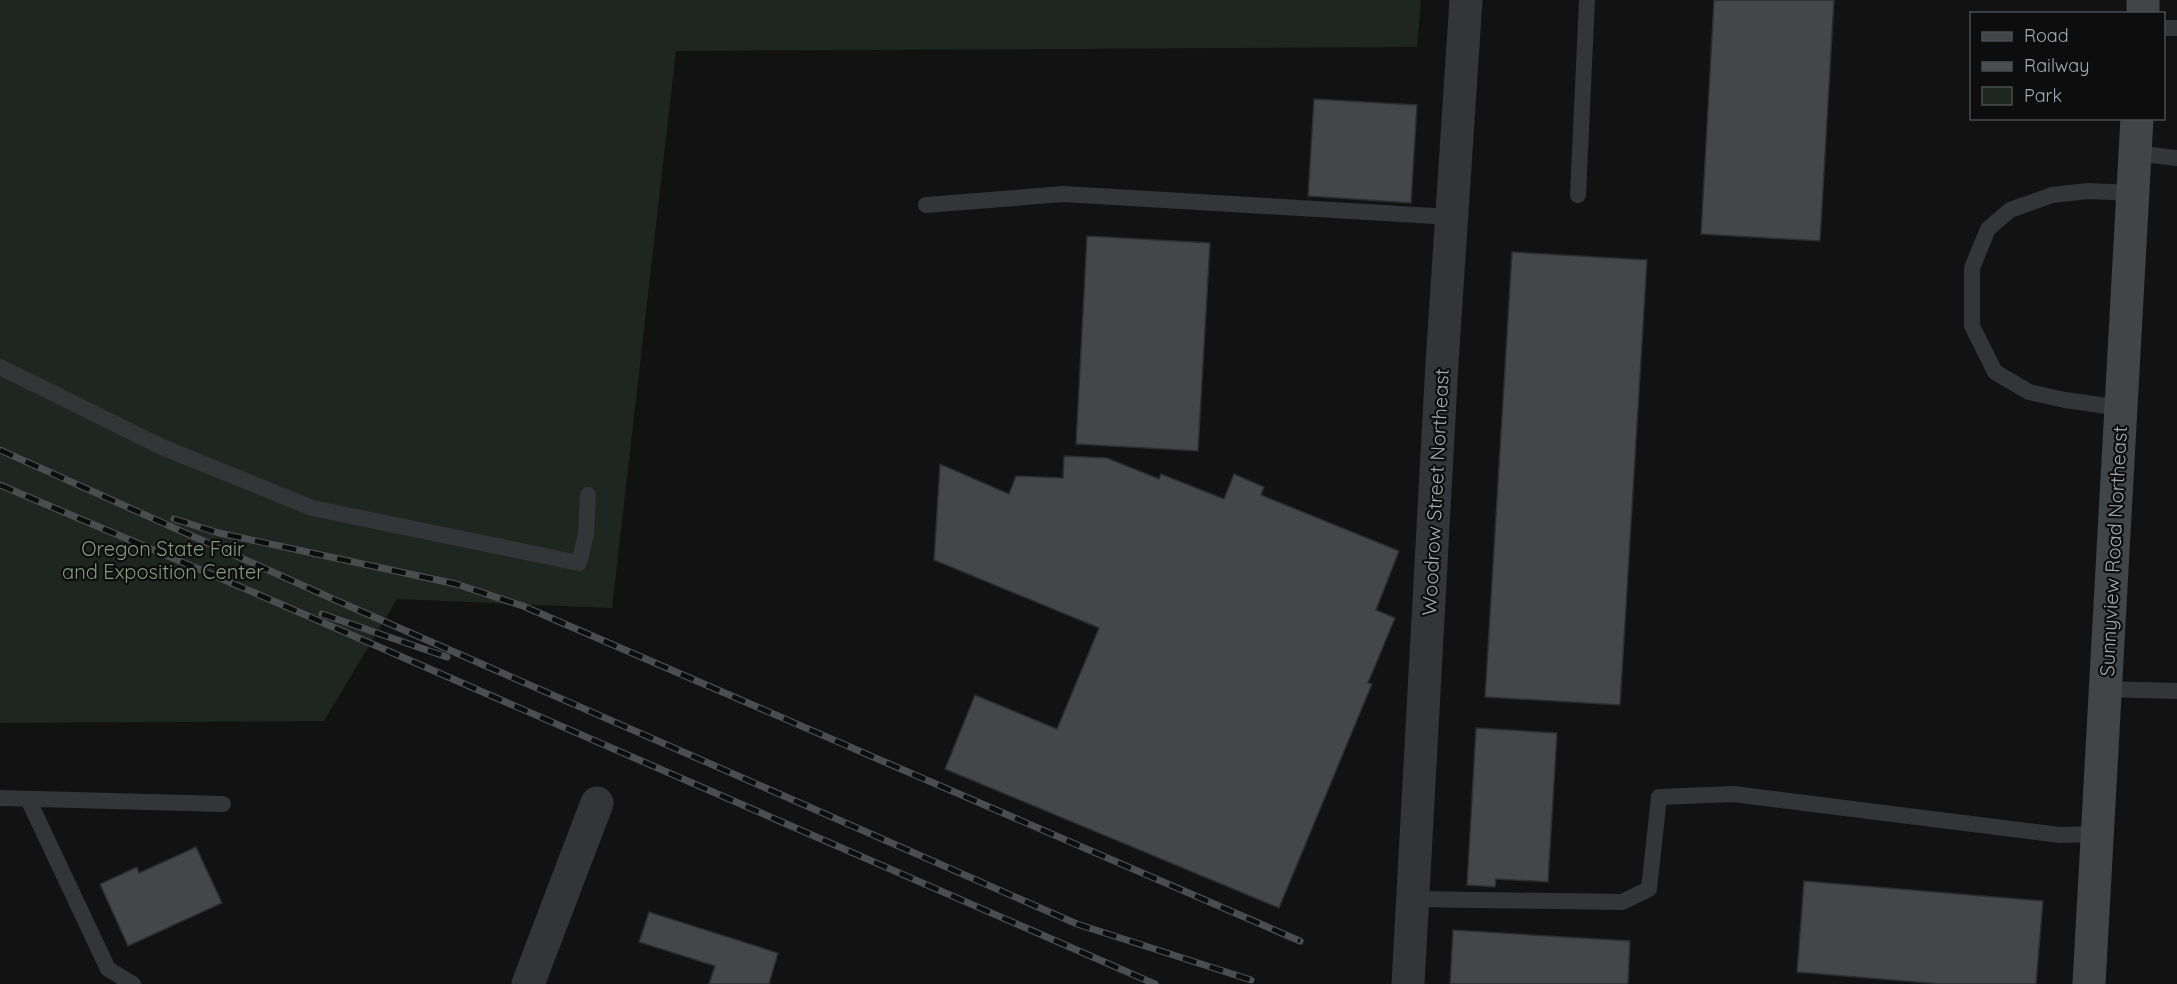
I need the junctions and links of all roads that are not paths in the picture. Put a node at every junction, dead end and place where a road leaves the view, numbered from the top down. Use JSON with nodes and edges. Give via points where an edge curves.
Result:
{"nodes":[{"id":1,"x":1466,"y":0,"type":"edge"},
{"id":2,"x":1587,"y":0,"type":"edge"},
{"id":3,"x":2137,"y":120,"type":"edge"},
{"id":4,"x":2135,"y":153,"type":"junction"},
{"id":5,"x":2177,"y":158,"type":"edge"},
{"id":6,"x":2133,"y":193,"type":"junction"},
{"id":7,"x":1578,"y":195,"type":"dead end"},
{"id":8,"x":926,"y":205,"type":"dead end"},
{"id":9,"x":1451,"y":217,"type":"junction"},
{"id":10,"x":0,"y":367,"type":"edge"},
{"id":11,"x":2121,"y":408,"type":"junction"},
{"id":12,"x":588,"y":495,"type":"dead end"},
{"id":13,"x":2105,"y":689,"type":"junction"},
{"id":14,"x":2177,"y":691,"type":"edge"},
{"id":15,"x":0,"y":798,"type":"edge"},
{"id":16,"x":28,"y":799,"type":"junction"},
{"id":17,"x":597,"y":803,"type":"dead end"},
{"id":18,"x":223,"y":804,"type":"dead end"},
{"id":19,"x":2097,"y":834,"type":"junction"},
{"id":20,"x":1412,"y":899,"type":"junction"},
{"id":21,"x":133,"y":984,"type":"edge"},
{"id":22,"x":528,"y":984,"type":"edge"},
{"id":23,"x":1408,"y":984,"type":"edge"},
{"id":24,"x":2089,"y":984,"type":"edge"}],
"edges":[{"from":1,"to":9,"type":"street","name":"Woodrow Street Northeast"},
{"from":2,"to":7,"type":"lane"},
{"from":3,"to":4,"type":"main road","name":"Sunnyview Road Northeast"},
{"from":4,"to":5,"type":"lane"},
{"from":4,"to":6,"type":"main road","name":"Sunnyview Road Northeast"},
{"from":6,"to":11,"type":"main road","name":"Sunnyview Road Northeast"},
{"from":6,"to":11,"type":"lane","via":[[2088,191],[2052,195],[2010,210],[1988,229],[1972,268],[1972,326],[1995,372],[2029,392]]},
{"from":8,"to":9,"type":"lane","via":[[1064,194]]},
{"from":9,"to":20,"type":"street","name":"Woodrow Street Northeast"},
{"from":10,"to":12,"type":"lane","via":[[162,447],[312,508],[579,563],[586,534]]},
{"from":11,"to":13,"type":"main road","name":"Sunnyview Road Northeast"},
{"from":13,"to":14,"type":"lane"},
{"from":13,"to":19,"type":"main road","name":"Sunnyview Road Northeast"},
{"from":15,"to":16,"type":"lane"},
{"from":16,"to":18,"type":"lane"},
{"from":16,"to":21,"type":"lane","via":[[108,969]]},
{"from":17,"to":22,"type":"street"},
{"from":19,"to":20,"type":"lane","via":[[2060,835],[1733,794],[1659,797],[1649,889],[1622,902]]},
{"from":19,"to":24,"type":"main road","name":"Sunnyview Road Northeast"},
{"from":20,"to":23,"type":"street","name":"Woodrow Street Northeast"}]}
